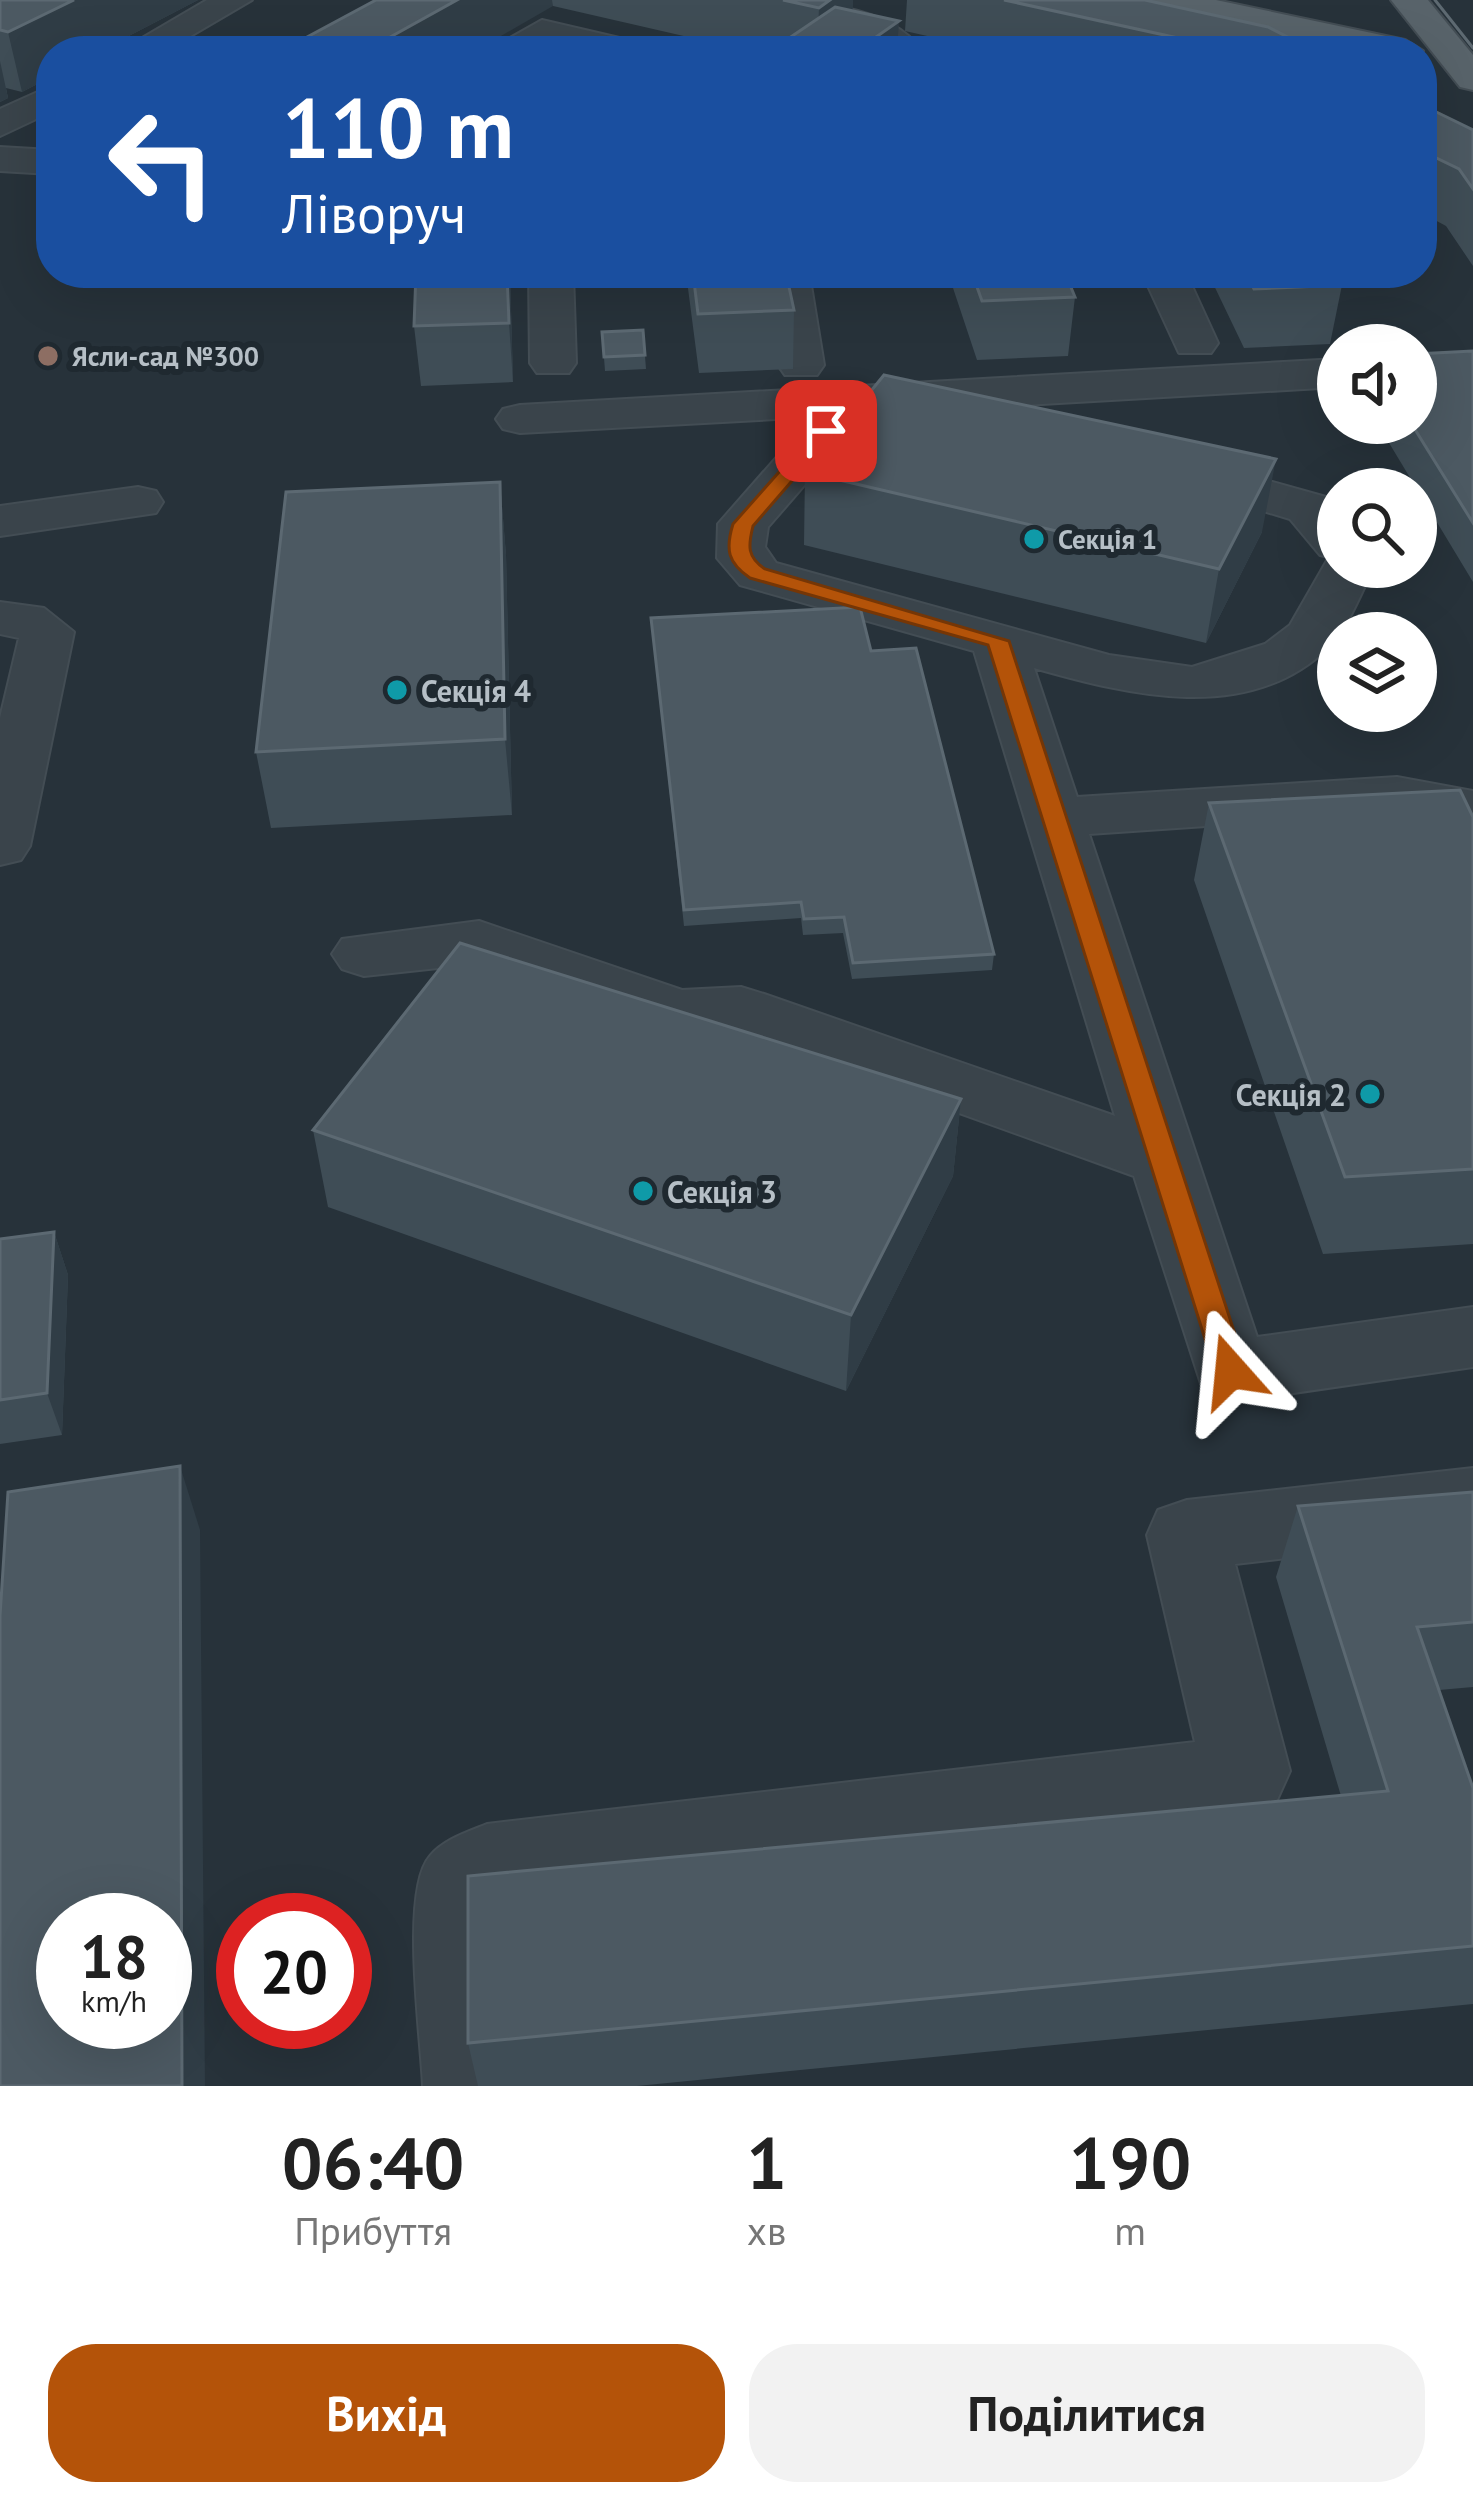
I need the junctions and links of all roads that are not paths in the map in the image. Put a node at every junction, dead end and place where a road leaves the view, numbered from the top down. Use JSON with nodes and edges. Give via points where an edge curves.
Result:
{"nodes":[{"id":1,"x":234,"y":0,"type":"edge"},
{"id":2,"x":766,"y":0,"type":"edge"},
{"id":3,"x":1166,"y":0,"type":"edge"},
{"id":4,"x":1409,"y":0,"type":"edge"},
{"id":5,"x":166,"y":36,"type":"edge"},
{"id":6,"x":533,"y":36,"type":"edge"},
{"id":7,"x":564,"y":36,"type":"edge"},
{"id":8,"x":891,"y":36,"type":"edge"},
{"id":9,"x":1335,"y":36,"type":"edge"},
{"id":10,"x":1437,"y":59,"type":"edge"},
{"id":11,"x":1469,"y":69,"type":"edge"},
{"id":12,"x":36,"y":105,"type":"edge"},
{"id":13,"x":0,"y":124,"type":"edge"},
{"id":14,"x":0,"y":159,"type":"edge"},
{"id":15,"x":36,"y":161,"type":"edge"},
{"id":16,"x":550,"y":288,"type":"edge"},
{"id":17,"x":789,"y":288,"type":"edge"},
{"id":18,"x":1171,"y":288,"type":"edge"},
{"id":19,"x":1195,"y":343,"type":"dead end"},
{"id":20,"x":553,"y":363,"type":"dead end"},
{"id":21,"x":801,"y":365,"type":"dead end"},
{"id":22,"x":1317,"y":374,"type":"edge"},
{"id":23,"x":1022,"y":391,"type":"junction"},
{"id":24,"x":853,"y":400,"type":"junction"},
{"id":25,"x":520,"y":419,"type":"dead end"},
{"id":26,"x":1064,"y":437,"type":"edge"},
{"id":27,"x":1132,"y":457,"type":"edge"},
{"id":28,"x":138,"y":502,"type":"dead end"},
{"id":29,"x":1317,"y":519,"type":"edge"},
{"id":30,"x":0,"y":521,"type":"edge"},
{"id":31,"x":1337,"y":588,"type":"edge"},
{"id":32,"x":0,"y":618,"type":"edge"},
{"id":33,"x":998,"y":641,"type":"junction"},
{"id":34,"x":1473,"y":810,"type":"edge"},
{"id":35,"x":1054,"y":817,"type":"junction"},
{"id":36,"x":0,"y":846,"type":"edge"},
{"id":37,"x":364,"y":954,"type":"dead end"},
{"id":38,"x":1163,"y":1159,"type":"junction"},
{"id":39,"x":1473,"y":1337,"type":"edge"},
{"id":40,"x":1473,"y":1502,"type":"edge"},
{"id":41,"x":471,"y":2086,"type":"edge"}],
"edges":[{"from":1,"to":5,"type":"street"},
{"from":2,"to":8,"type":"street"},
{"from":3,"to":9,"type":"main road"},
{"from":4,"to":11,"type":"main road"},
{"from":6,"to":7,"type":"street"},
{"from":10,"to":11,"type":"main road"},
{"from":12,"to":13,"type":"street"},
{"from":14,"to":15,"type":"street"},
{"from":16,"to":20,"type":"street"},
{"from":17,"to":21,"type":"street"},
{"from":18,"to":19,"type":"street"},
{"from":22,"to":23,"type":"street"},
{"from":23,"to":24,"type":"street"},
{"from":23,"to":26,"type":"street","via":[[1041,431]]},
{"from":24,"to":25,"type":"street"},
{"from":24,"to":33,"type":"street","via":[[743,524],[742,563]]},
{"from":27,"to":29,"type":"street","via":[[1308,508]]},
{"from":28,"to":30,"type":"street"},
{"from":31,"to":33,"type":"street","via":[[1312,634],[1284,656],[1192,684],[1152,682]]},
{"from":32,"to":36,"type":"street","via":[[26,619],[47,632]]},
{"from":33,"to":35,"type":"street"},
{"from":34,"to":35,"type":"street","via":[[1396,795]]},
{"from":35,"to":38,"type":"street"},
{"from":37,"to":38,"type":"street","via":[[479,942],[679,1013],[741,1010]]},
{"from":38,"to":39,"type":"street","via":[[1231,1371]]},
{"from":40,"to":41,"type":"street","via":[[1187,1535],[1246,1771],[1160,1789],[487,1868],[461,1888]]}]}
